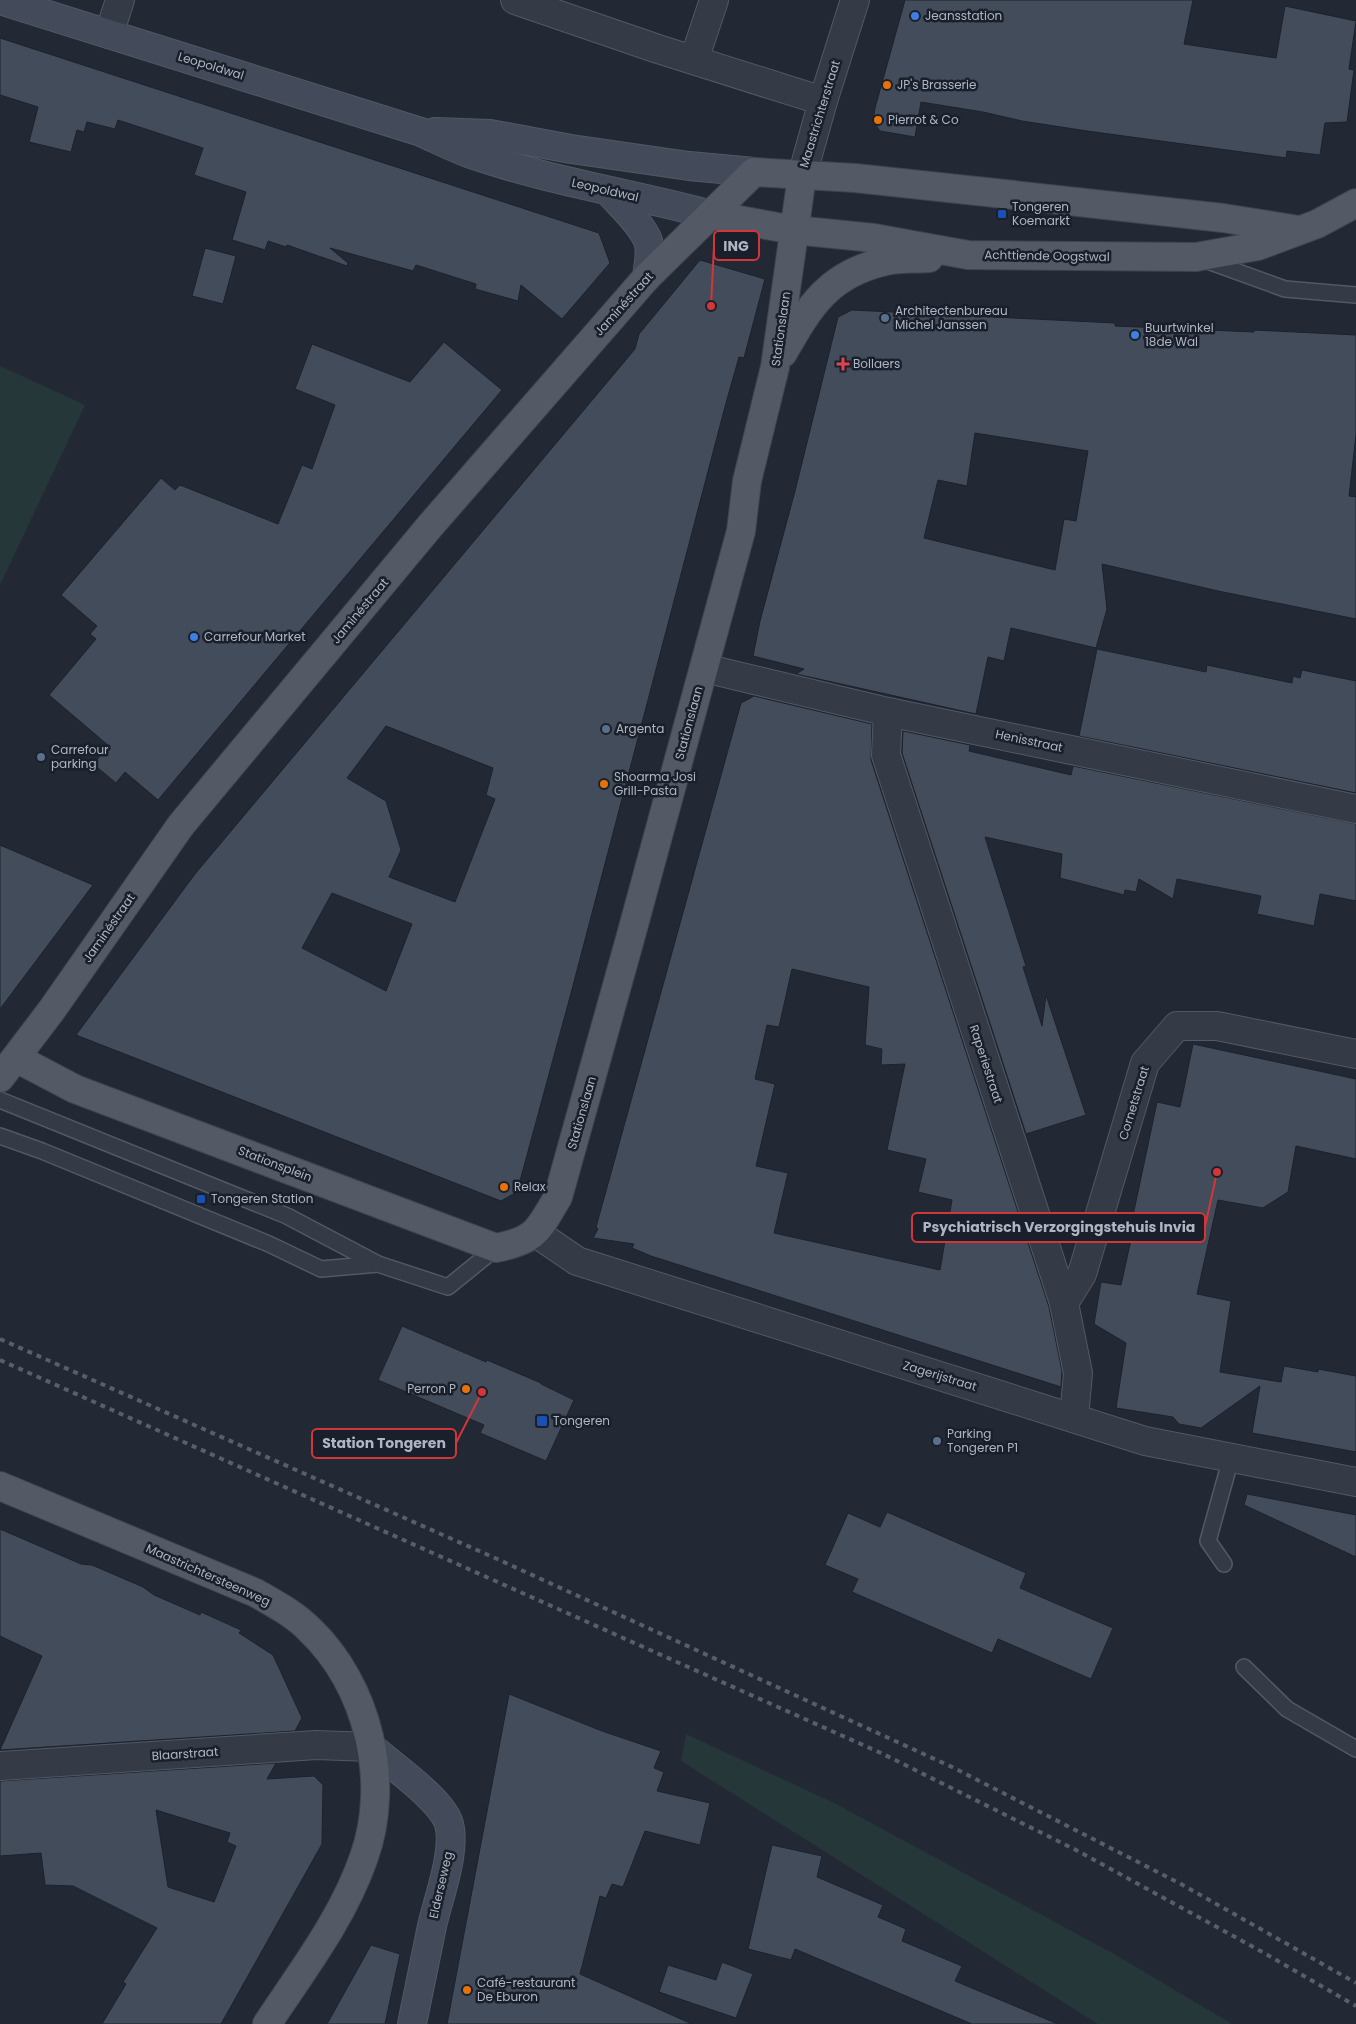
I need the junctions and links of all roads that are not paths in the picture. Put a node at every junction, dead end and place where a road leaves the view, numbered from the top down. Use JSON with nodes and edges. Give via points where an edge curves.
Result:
{"nodes":[{"id":1,"x":0,"y":0,"type":"edge"},
{"id":2,"x":120,"y":0,"type":"edge"},
{"id":3,"x":515,"y":0,"type":"edge"},
{"id":4,"x":714,"y":0,"type":"edge"},
{"id":5,"x":855,"y":0,"type":"edge"},
{"id":6,"x":109,"y":34,"type":"junction"},
{"id":7,"x":694,"y":60,"type":"junction"},
{"id":8,"x":823,"y":101,"type":"junction"},
{"id":9,"x":421,"y":132,"type":"junction"},
{"id":10,"x":754,"y":172,"type":"junction"},
{"id":11,"x":802,"y":176,"type":"junction"},
{"id":12,"x":608,"y":191,"type":"junction"},
{"id":13,"x":1356,"y":204,"type":"edge"},
{"id":14,"x":712,"y":215,"type":"junction"},
{"id":15,"x":794,"y":230,"type":"junction"},
{"id":16,"x":1299,"y":230,"type":"junction"},
{"id":17,"x":968,"y":255,"type":"junction"},
{"id":18,"x":1196,"y":257,"type":"junction"},
{"id":19,"x":647,"y":277,"type":"junction"},
{"id":20,"x":1356,"y":295,"type":"edge"},
{"id":21,"x":776,"y":368,"type":"junction"},
{"id":22,"x":704,"y":668,"type":"junction"},
{"id":23,"x":888,"y":712,"type":"junction"},
{"id":24,"x":1356,"y":809,"type":"edge"},
{"id":25,"x":1356,"y":1054,"type":"edge"},
{"id":26,"x":8,"y":1068,"type":"edge"},
{"id":27,"x":0,"y":1100,"type":"edge"},
{"id":28,"x":0,"y":1136,"type":"edge"},
{"id":29,"x":536,"y":1233,"type":"junction"},
{"id":30,"x":496,"y":1248,"type":"junction"},
{"id":31,"x":378,"y":1264,"type":"junction"},
{"id":32,"x":1064,"y":1303,"type":"junction"},
{"id":33,"x":1074,"y":1418,"type":"junction"},
{"id":34,"x":1231,"y":1458,"type":"junction"},
{"id":35,"x":1356,"y":1482,"type":"edge"},
{"id":36,"x":0,"y":1486,"type":"edge"},
{"id":37,"x":1224,"y":1564,"type":"dead end"},
{"id":38,"x":1244,"y":1667,"type":"dead end"},
{"id":39,"x":371,"y":1747,"type":"junction"},
{"id":40,"x":1356,"y":1749,"type":"edge"},
{"id":41,"x":0,"y":1766,"type":"edge"},
{"id":42,"x":267,"y":2024,"type":"edge"},
{"id":43,"x":412,"y":2024,"type":"edge"}],
"edges":[{"from":1,"to":6,"type":"street","name":"Leopoldwal"},
{"from":2,"to":6,"type":"street"},
{"from":3,"to":7,"type":"street"},
{"from":4,"to":7,"type":"street"},
{"from":5,"to":8,"type":"street","name":"Maastrichterstraat"},
{"from":6,"to":9,"type":"street","name":"Leopoldwal"},
{"from":7,"to":8,"type":"street"},
{"from":8,"to":11,"type":"street","name":"Maastrichterstraat"},
{"from":9,"to":10,"type":"street","name":"Leopoldwal","via":[[490,134],[689,166]]},
{"from":9,"to":12,"type":"street","name":"Leopoldwal","via":[[476,156]]},
{"from":10,"to":11,"type":"main road","name":"Leopoldwal"},
{"from":10,"to":14,"type":"main road","name":"Jaminéstraat"},
{"from":11,"to":15,"type":"main road","name":"Maastrichterstraat"},
{"from":11,"to":16,"type":"main road","name":"Achttiende Oogstwal","via":[[855,178],[1014,195],[1222,218]]},
{"from":12,"to":14,"type":"street","name":"Leopoldwal"},
{"from":12,"to":19,"type":"street","via":[[642,230],[648,242]]},
{"from":13,"to":16,"type":"main road","name":"Achttiende Oogstwal"},
{"from":14,"to":15,"type":"main road","name":"Leopoldwal"},
{"from":14,"to":19,"type":"main road","name":"Jaminéstraat"},
{"from":15,"to":17,"type":"main road","name":"Achttiende Oogstwal","via":[[874,238]]},
{"from":15,"to":21,"type":"main road","name":"Stationslaan"},
{"from":16,"to":18,"type":"main road","name":"Achttiende Oogstwal","via":[[1258,246]]},
{"from":17,"to":18,"type":"main road","name":"Achttiende Oogstwal"},
{"from":17,"to":21,"type":"main road","via":[[887,261],[845,275],[827,288],[800,322]]},
{"from":18,"to":20,"type":"lane","via":[[1284,289]]},
{"from":19,"to":26,"type":"main road","name":"Jaminéstraat","via":[[430,526],[181,825]]},
{"from":21,"to":22,"type":"main road","name":"Stationslaan","via":[[747,481],[741,531]]},
{"from":22,"to":23,"type":"street","name":"Henisstraat"},
{"from":22,"to":29,"type":"main road","name":"Stationslaan","via":[[558,1197]]},
{"from":23,"to":24,"type":"street","name":"Henisstraat"},
{"from":23,"to":32,"type":"street","name":"Raperiestraat","via":[[886,755]]},
{"from":25,"to":32,"type":"street","name":"Cornetstraat","via":[[1218,1026],[1177,1026],[1145,1063],[1082,1274]]},
{"from":26,"to":30,"type":"main road","name":"Stationsplein","via":[[75,1089]]},
{"from":27,"to":31,"type":"lane","via":[[287,1216]]},
{"from":28,"to":31,"type":"lane","via":[[269,1244],[321,1269]]},
{"from":29,"to":30,"type":"main road","via":[[516,1244]]},
{"from":29,"to":33,"type":"street","name":"Zagerijstraat","via":[[577,1261]]},
{"from":30,"to":31,"type":"lane","via":[[448,1287]]},
{"from":32,"to":33,"type":"street","name":"Raperiestraat","via":[[1078,1373]]},
{"from":33,"to":34,"type":"street","name":"Zagerijstraat","via":[[1146,1441]]},
{"from":34,"to":35,"type":"street","name":"Zagerijstraat"},
{"from":34,"to":37,"type":"lane","via":[[1208,1541]]},
{"from":36,"to":39,"type":"main road","name":"Maastrichtersteenweg","via":[[256,1593],[290,1613],[310,1630],[349,1681],[366,1724]]},
{"from":38,"to":40,"type":"lane","via":[[1287,1709]]},
{"from":39,"to":41,"type":"street","name":"Blaarstraat","via":[[316,1745]]},
{"from":39,"to":42,"type":"main road","name":"Maastrichtersteenweg","via":[[376,1798],[364,1858],[354,1884],[322,1941]]},
{"from":39,"to":43,"type":"street","name":"Elderseweg","via":[[431,1799],[447,1820],[450,1832],[450,1852]]}]}
